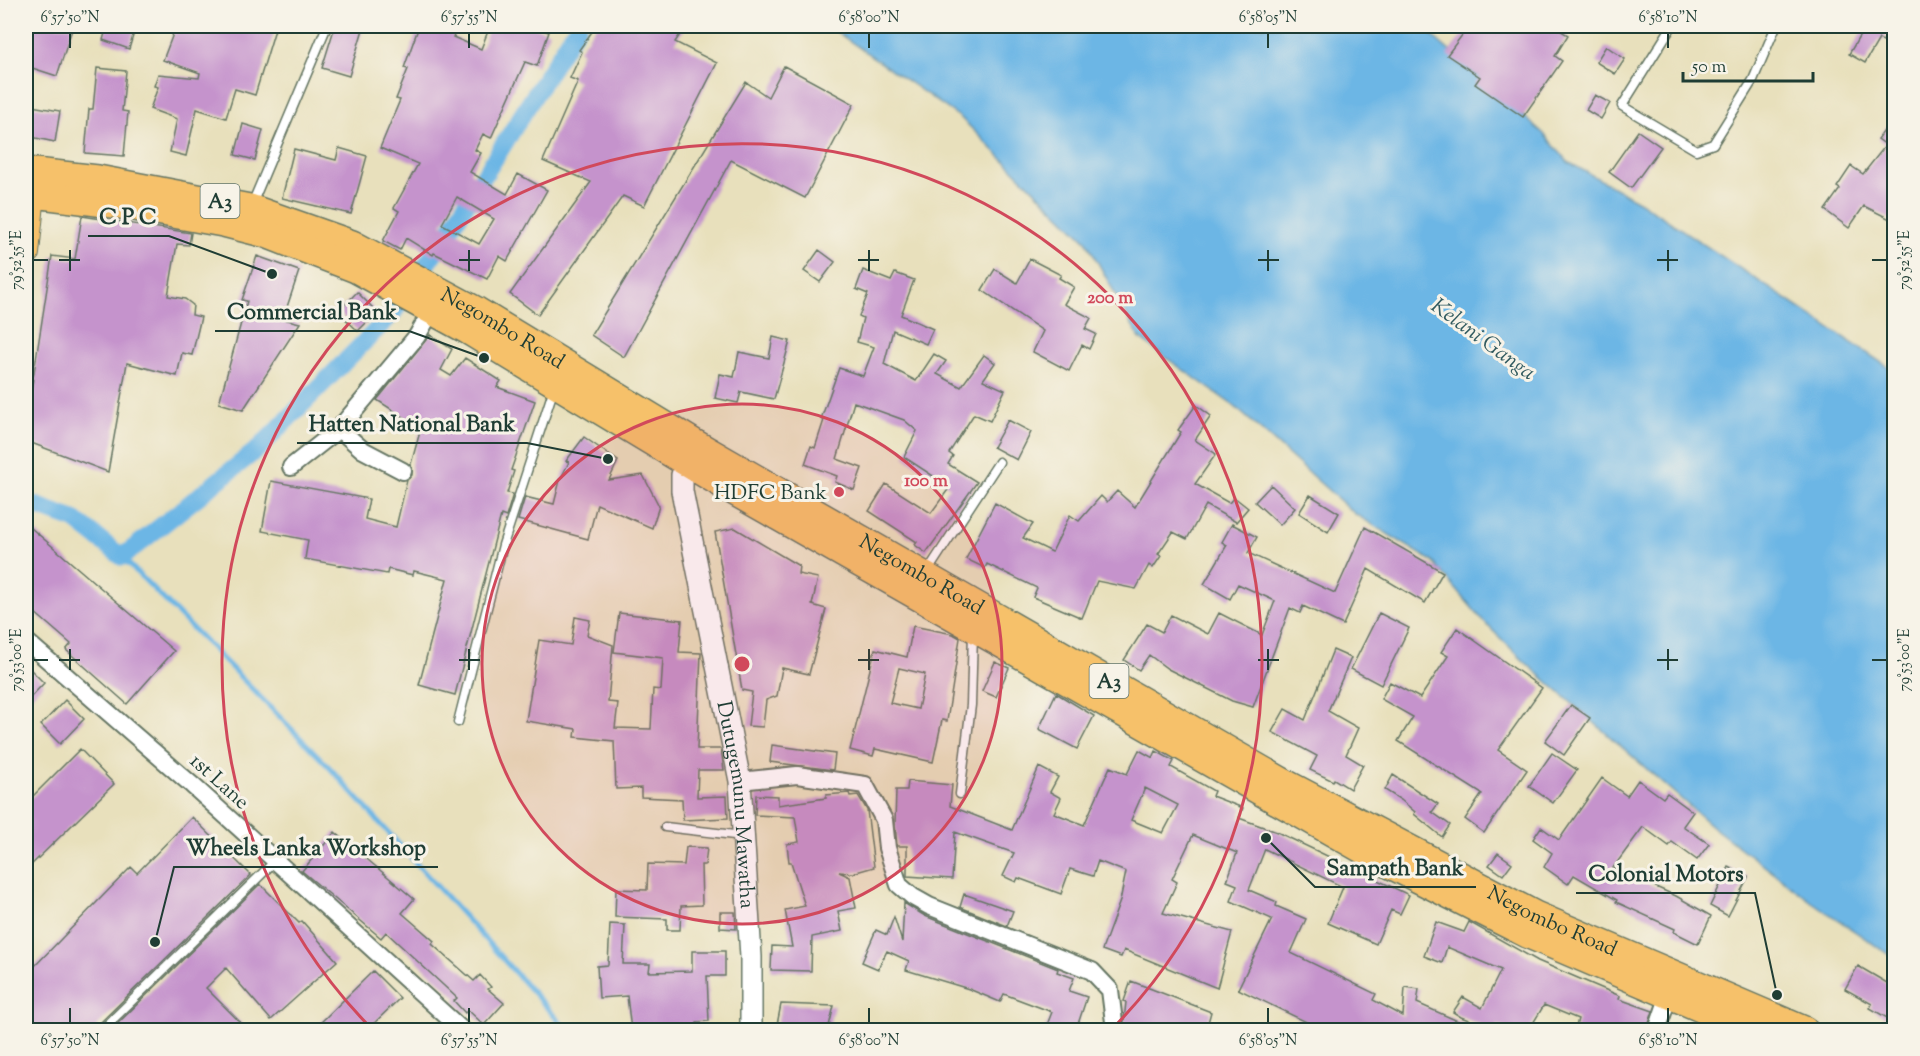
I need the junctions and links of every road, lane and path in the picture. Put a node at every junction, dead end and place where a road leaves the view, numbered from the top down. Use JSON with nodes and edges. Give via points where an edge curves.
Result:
{"nodes":[{"id":1,"x":327,"y":26,"type":"edge"},
{"id":2,"x":1672,"y":26,"type":"edge"},
{"id":3,"x":1776,"y":26,"type":"edge"},
{"id":4,"x":29,"y":183,"type":"edge"},
{"id":5,"x":250,"y":208,"type":"junction"},
{"id":6,"x":26,"y":253,"type":"edge"},
{"id":7,"x":399,"y":280,"type":"junction"},
{"id":8,"x":431,"y":301,"type":"junction"},
{"id":9,"x":556,"y":382,"type":"junction"},
{"id":10,"x":339,"y":429,"type":"junction"},
{"id":11,"x":691,"y":453,"type":"junction"},
{"id":12,"x":999,"y":462,"type":"dead end"},
{"id":13,"x":291,"y":467,"type":"dead end"},
{"id":14,"x":403,"y":471,"type":"dead end"},
{"id":15,"x":925,"y":575,"type":"junction"},
{"id":16,"x":973,"y":626,"type":"junction"},
{"id":17,"x":26,"y":642,"type":"edge"},
{"id":18,"x":458,"y":722,"type":"dead end"},
{"id":19,"x":740,"y":781,"type":"junction"},
{"id":20,"x":960,"y":794,"type":"dead end"},
{"id":21,"x":664,"y":827,"type":"dead end"},
{"id":22,"x":743,"y":836,"type":"junction"},
{"id":23,"x":275,"y":861,"type":"junction"},
{"id":24,"x":1669,"y":995,"type":"junction"},
{"id":25,"x":102,"y":1030,"type":"edge"},
{"id":26,"x":462,"y":1030,"type":"edge"},
{"id":27,"x":751,"y":1030,"type":"edge"},
{"id":28,"x":1112,"y":1030,"type":"edge"},
{"id":29,"x":1657,"y":1030,"type":"edge"},
{"id":30,"x":1752,"y":1030,"type":"edge"},
{"id":31,"x":1804,"y":1030,"type":"edge"}],
"edges":[{"from":1,"to":5,"type":"lane"},
{"from":2,"to":3,"type":"lane","via":[[1622,106],[1696,150],[1713,144],[1753,80]]},
{"from":4,"to":5,"type":"highway","name":"Negombo Road","number":"A3","via":[[177,192]]},
{"from":4,"to":6,"type":"main road"},
{"from":4,"to":7,"type":"highway","name":"Negombo Road","number":"A3","via":[[266,234],[356,269]]},
{"from":5,"to":7,"type":"highway","name":"Negombo Road","number":"A3","via":[[351,244]]},
{"from":7,"to":8,"type":"highway","name":"Negombo Road","number":"A3"},
{"from":8,"to":9,"type":"highway","name":"Negombo Road","number":"A3"},
{"from":8,"to":10,"type":"street","via":[[417,336]]},
{"from":8,"to":11,"type":"highway","name":"Negombo Road","number":"A3"},
{"from":9,"to":11,"type":"highway","name":"Negombo Road","number":"A3"},
{"from":9,"to":18,"type":"lane","via":[[503,545]]},
{"from":10,"to":13,"type":"street"},
{"from":10,"to":14,"type":"street","via":[[363,450]]},
{"from":11,"to":15,"type":"highway","name":"Negombo Road","number":"A3"},
{"from":11,"to":16,"type":"highway","name":"Negombo Road","number":"A3"},
{"from":11,"to":19,"type":"street","name":"Dutugemunu Mawatha","via":[[682,475],[682,491]]},
{"from":12,"to":15,"type":"lane"},
{"from":15,"to":31,"type":"highway","name":"Negombo Road","number":"A3","via":[[1282,782],[1438,865],[1535,915]]},
{"from":16,"to":20,"type":"lane","via":[[971,705]]},
{"from":16,"to":24,"type":"highway","name":"Negombo Road","number":"A3","via":[[1381,860],[1527,934]]},
{"from":17,"to":23,"type":"street","name":"1st Lane"},
{"from":19,"to":22,"type":"street","name":"Dutugemunu Mawatha"},
{"from":19,"to":28,"type":"street","via":[[797,775],[865,785],[884,820],[887,848],[899,885],[929,906],[1092,971],[1110,990]]},
{"from":21,"to":22,"type":"lane"},
{"from":22,"to":27,"type":"street","name":"Dutugemunu Mawatha","via":[[751,957]]},
{"from":23,"to":25,"type":"lane"},
{"from":23,"to":26,"type":"street","name":"1st Lane"},
{"from":24,"to":29,"type":"street"},
{"from":24,"to":30,"type":"highway","name":"Negombo Road","number":"A3"}]}
